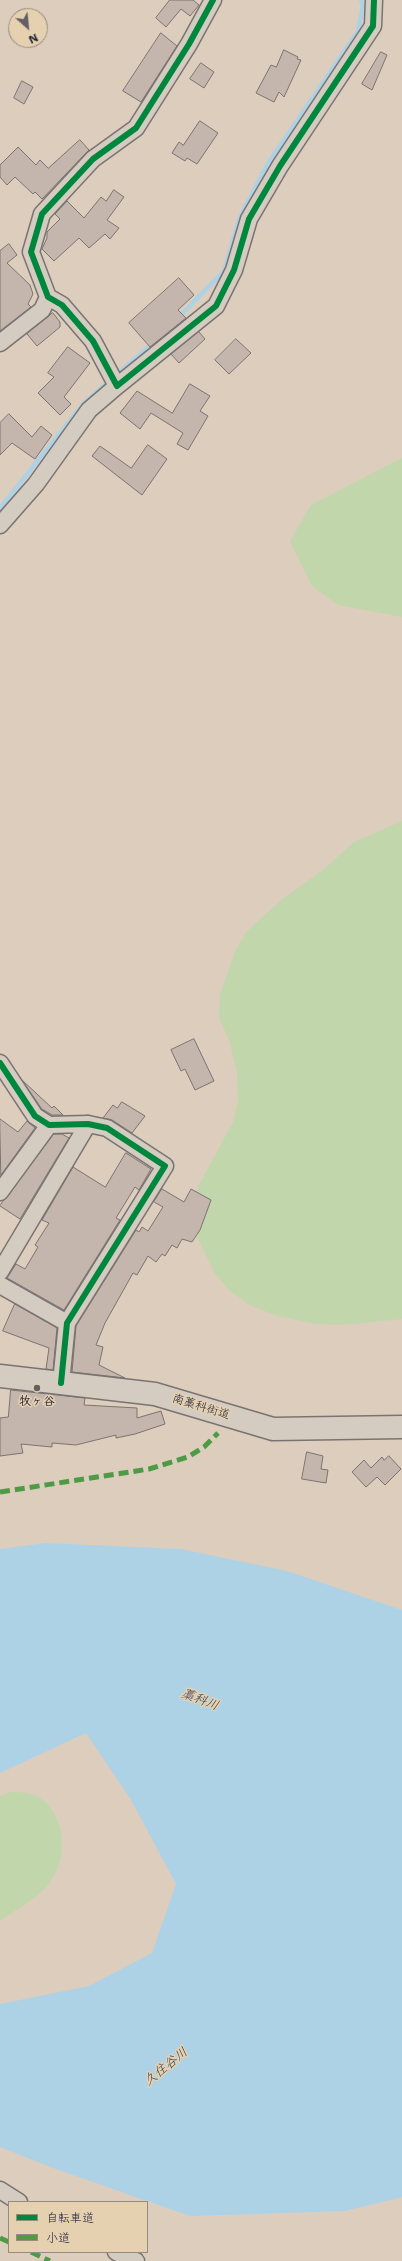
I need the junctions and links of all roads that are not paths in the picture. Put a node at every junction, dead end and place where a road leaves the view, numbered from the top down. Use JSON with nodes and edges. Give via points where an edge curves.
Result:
{"nodes":[{"id":1,"x":213,"y":0,"type":"edge"},
{"id":2,"x":374,"y":0,"type":"edge"},
{"id":3,"x":48,"y":297,"type":"junction"},
{"id":4,"x":0,"y":343,"type":"edge"},
{"id":5,"x":117,"y":386,"type":"junction"},
{"id":6,"x":0,"y":525,"type":"edge"},
{"id":7,"x":0,"y":1063,"type":"edge"},
{"id":8,"x":88,"y":1124,"type":"junction"},
{"id":9,"x":49,"y":1125,"type":"junction"},
{"id":10,"x":0,"y":1192,"type":"edge"},
{"id":11,"x":0,"y":1272,"type":"edge"},
{"id":12,"x":0,"y":1285,"type":"edge"},
{"id":13,"x":67,"y":1323,"type":"junction"},
{"id":14,"x":0,"y":1376,"type":"edge"},
{"id":15,"x":61,"y":1383,"type":"junction"},
{"id":16,"x":402,"y":1427,"type":"edge"},
{"id":17,"x":0,"y":2190,"type":"edge"},
{"id":18,"x":17,"y":2201,"type":"edge"},
{"id":19,"x":118,"y":2253,"type":"edge"},
{"id":20,"x":136,"y":2261,"type":"edge"}],
"edges":[{"from":1,"to":3,"type":"street","via":[[189,44],[136,128],[93,159],[42,214],[31,252]]},
{"from":2,"to":5,"type":"street","via":[[373,26],[280,166],[249,219],[234,270],[216,306]]},
{"from":3,"to":4,"type":"street","via":[[42,310]]},
{"from":3,"to":5,"type":"street","via":[[62,305],[93,341]]},
{"from":5,"to":6,"type":"street","via":[[89,410],[36,484]]},
{"from":7,"to":9,"type":"street","via":[[35,1116]]},
{"from":8,"to":9,"type":"street"},
{"from":8,"to":11,"type":"street"},
{"from":8,"to":13,"type":"street","via":[[107,1128],[165,1166]]},
{"from":9,"to":10,"type":"street"},
{"from":12,"to":13,"type":"street"},
{"from":13,"to":15,"type":"street"},
{"from":14,"to":15,"type":"main road","name":"南藁科街道"},
{"from":15,"to":16,"type":"main road","name":"南藁科街道","via":[[155,1394],[273,1429]]},
{"from":17,"to":18,"type":"street"},
{"from":19,"to":20,"type":"street"}]}
